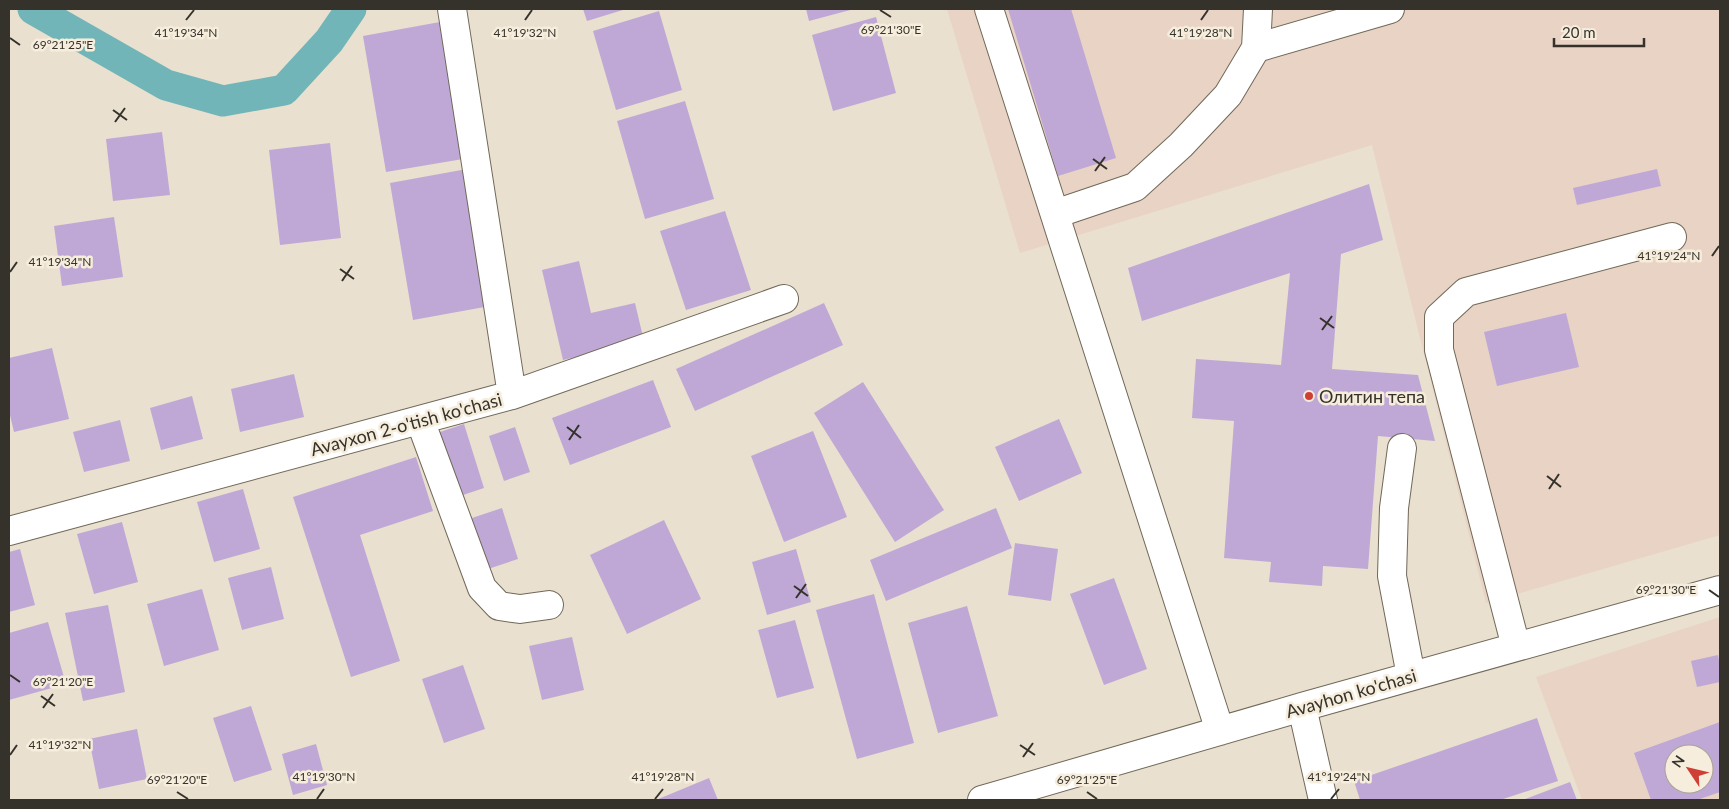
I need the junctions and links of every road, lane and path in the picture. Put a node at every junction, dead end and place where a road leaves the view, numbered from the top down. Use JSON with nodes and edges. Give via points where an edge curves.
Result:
{"nodes":[{"id":1,"x":452,"y":9,"type":"edge"},
{"id":2,"x":989,"y":9,"type":"edge"},
{"id":3,"x":1258,"y":9,"type":"edge"},
{"id":4,"x":1390,"y":9,"type":"edge"},
{"id":5,"x":1256,"y":48,"type":"junction"},
{"id":6,"x":1055,"y":214,"type":"junction"},
{"id":7,"x":1672,"y":237,"type":"dead end"},
{"id":8,"x":784,"y":299,"type":"dead end"},
{"id":9,"x":512,"y":395,"type":"junction"},
{"id":10,"x":420,"y":420,"type":"junction"},
{"id":11,"x":1402,"y":448,"type":"dead end"},
{"id":12,"x":9,"y":531,"type":"edge"},
{"id":13,"x":1720,"y":590,"type":"edge"},
{"id":14,"x":549,"y":605,"type":"dead end"},
{"id":15,"x":1516,"y":647,"type":"junction"},
{"id":16,"x":1411,"y":676,"type":"junction"},
{"id":17,"x":1302,"y":707,"type":"junction"},
{"id":18,"x":1220,"y":731,"type":"junction"},
{"id":19,"x":982,"y":800,"type":"edge"},
{"id":20,"x":1323,"y":800,"type":"edge"}],
"edges":[{"from":1,"to":9,"type":"street","name":"Avayxon 2-o'tish ko'chasi"},
{"from":2,"to":6,"type":"street"},
{"from":3,"to":5,"type":"street"},
{"from":4,"to":5,"type":"street"},
{"from":5,"to":6,"type":"street","via":[[1228,95],[1135,187]]},
{"from":6,"to":18,"type":"street"},
{"from":7,"to":15,"type":"street","via":[[1466,292],[1439,317],[1438,350]]},
{"from":8,"to":9,"type":"street"},
{"from":9,"to":10,"type":"street","name":"Avayxon 2-o'tish ko'chasi"},
{"from":10,"to":12,"type":"street","name":"Avayxon 2-o'tish ko'chasi"},
{"from":10,"to":14,"type":"street","via":[[482,588],[500,606],[520,609]]},
{"from":11,"to":16,"type":"street","via":[[1394,508],[1392,576]]},
{"from":13,"to":15,"type":"street","name":"Avayhon ko'chasi"},
{"from":15,"to":16,"type":"street","name":"Avayhon ko'chasi"},
{"from":16,"to":17,"type":"street","name":"Avayhon ko'chasi"},
{"from":17,"to":18,"type":"street","name":"Avayhon ko'chasi"},
{"from":17,"to":20,"type":"street"},
{"from":18,"to":19,"type":"street","name":"Avayhon ko'chasi"}]}
